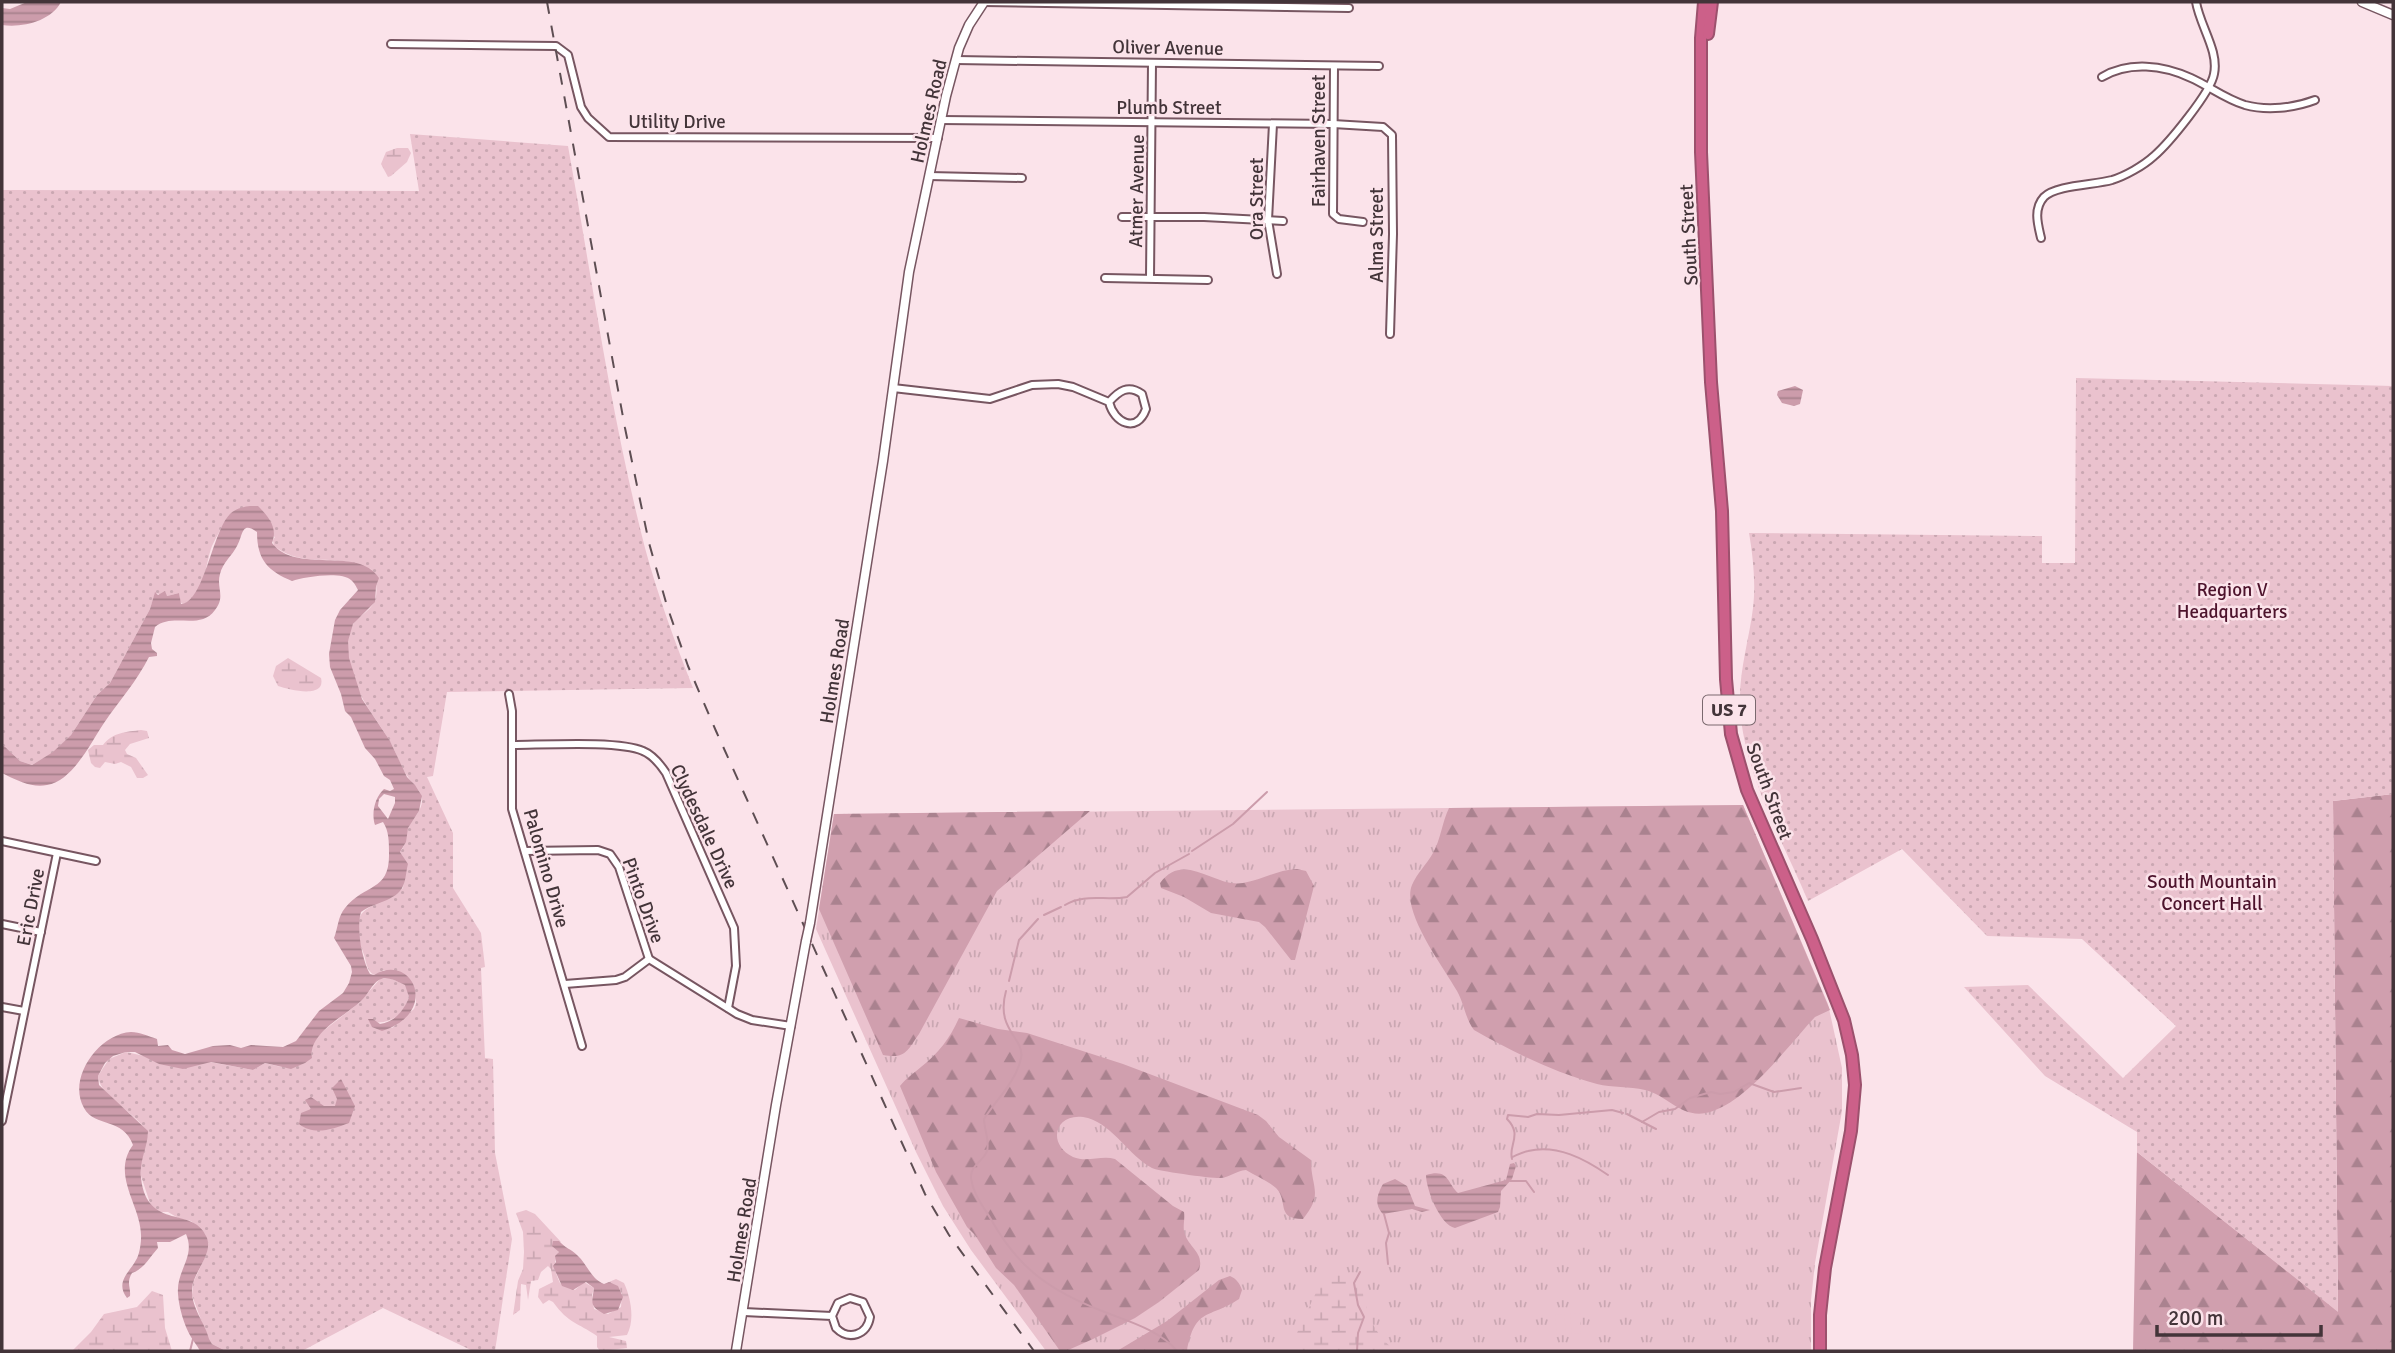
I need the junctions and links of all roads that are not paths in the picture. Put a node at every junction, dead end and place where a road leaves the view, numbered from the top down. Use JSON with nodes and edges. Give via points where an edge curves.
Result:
{"nodes":[{"id":1,"x":984,"y":2,"type":"edge"},
{"id":2,"x":1704,"y":2,"type":"edge"},
{"id":3,"x":1712,"y":2,"type":"edge"},
{"id":4,"x":2196,"y":2,"type":"edge"},
{"id":5,"x":2362,"y":2,"type":"edge"},
{"id":6,"x":1337,"y":5,"type":"edge"},
{"id":7,"x":1349,"y":8,"type":"dead end"},
{"id":8,"x":2393,"y":15,"type":"edge"},
{"id":9,"x":391,"y":44,"type":"dead end"},
{"id":10,"x":956,"y":60,"type":"junction"},
{"id":11,"x":1152,"y":63,"type":"junction"},
{"id":12,"x":1334,"y":65,"type":"junction"},
{"id":13,"x":1379,"y":66,"type":"dead end"},
{"id":14,"x":2102,"y":77,"type":"dead end"},
{"id":15,"x":2208,"y":87,"type":"junction"},
{"id":16,"x":1700,"y":99,"type":"junction"},
{"id":17,"x":2315,"y":100,"type":"dead end"},
{"id":18,"x":942,"y":120,"type":"junction"},
{"id":19,"x":1152,"y":123,"type":"junction"},
{"id":20,"x":1273,"y":124,"type":"junction"},
{"id":21,"x":1333,"y":124,"type":"junction"},
{"id":22,"x":1392,"y":135,"type":"joint"},
{"id":23,"x":938,"y":138,"type":"junction"},
{"id":24,"x":929,"y":176,"type":"junction"},
{"id":25,"x":1022,"y":178,"type":"dead end"},
{"id":26,"x":1122,"y":217,"type":"dead end"},
{"id":27,"x":1152,"y":217,"type":"junction"},
{"id":28,"x":1269,"y":220,"type":"junction"},
{"id":29,"x":1283,"y":221,"type":"dead end"},
{"id":30,"x":1363,"y":222,"type":"dead end"},
{"id":31,"x":2041,"y":238,"type":"dead end"},
{"id":32,"x":1277,"y":274,"type":"dead end"},
{"id":33,"x":1105,"y":278,"type":"dead end"},
{"id":34,"x":1150,"y":278,"type":"junction"},
{"id":35,"x":1208,"y":280,"type":"dead end"},
{"id":36,"x":1390,"y":334,"type":"dead end"},
{"id":37,"x":893,"y":388,"type":"junction"},
{"id":38,"x":1109,"y":402,"type":"junction"},
{"id":39,"x":509,"y":694,"type":"dead end"},
{"id":40,"x":513,"y":745,"type":"junction"},
{"id":41,"x":2,"y":841,"type":"edge"},
{"id":42,"x":525,"y":851,"type":"junction"},
{"id":43,"x":57,"y":853,"type":"junction"},
{"id":44,"x":96,"y":862,"type":"dead end"},
{"id":45,"x":2,"y":924,"type":"edge"},
{"id":46,"x":41,"y":932,"type":"junction"},
{"id":47,"x":649,"y":959,"type":"junction"},
{"id":48,"x":565,"y":985,"type":"junction"},
{"id":49,"x":2,"y":1007,"type":"edge"},
{"id":50,"x":728,"y":1008,"type":"junction"},
{"id":51,"x":24,"y":1011,"type":"junction"},
{"id":52,"x":791,"y":1026,"type":"junction"},
{"id":53,"x":582,"y":1046,"type":"dead end"},
{"id":54,"x":5,"y":1090,"type":"edge"},
{"id":55,"x":2,"y":1121,"type":"edge"},
{"id":56,"x":744,"y":1312,"type":"junction"},
{"id":57,"x":832,"y":1316,"type":"junction"},
{"id":58,"x":736,"y":1351,"type":"edge"},
{"id":59,"x":1820,"y":1351,"type":"edge"}],
"edges":[{"from":1,"to":6,"type":"street"},
{"from":1,"to":10,"type":"street","name":"Holmes Road","via":[[969,25]]},
{"from":2,"to":16,"type":"highway","name":"South Street","number":"US 7"},
{"from":3,"to":16,"type":"highway","name":"South Street","number":"US 7"},
{"from":4,"to":15,"type":"street","via":[[2215,59]]},
{"from":5,"to":8,"type":"street"},
{"from":6,"to":7,"type":"street"},
{"from":9,"to":23,"type":"street","name":"Utility Drive","via":[[556,46],[568,55],[581,107],[609,137]]},
{"from":10,"to":11,"type":"street","name":"Oliver Avenue"},
{"from":10,"to":18,"type":"street","name":"Holmes Road"},
{"from":11,"to":12,"type":"street","name":"Oliver Avenue"},
{"from":11,"to":19,"type":"street","name":"Atmer Avenue"},
{"from":12,"to":13,"type":"street","name":"Oliver Avenue"},
{"from":12,"to":21,"type":"street","name":"Fairhaven Street"},
{"from":14,"to":15,"type":"street","via":[[2115,69],[2156,67]]},
{"from":15,"to":17,"type":"street","via":[[2245,105],[2272,108]]},
{"from":15,"to":31,"type":"street","via":[[2153,156],[2114,179],[2048,194],[2038,209]]},
{"from":16,"to":59,"type":"highway","name":"South Street","number":"US 7","via":[[1731,734],[1746,790],[1844,1020],[1855,1085],[1825,1268]]},
{"from":18,"to":19,"type":"street","name":"Plumb Street"},
{"from":18,"to":23,"type":"street","name":"Holmes Road"},
{"from":19,"to":20,"type":"street","name":"Plumb Street"},
{"from":19,"to":27,"type":"street","name":"Atmer Avenue"},
{"from":20,"to":21,"type":"street","name":"Plumb Street"},
{"from":20,"to":28,"type":"street","name":"Ora Street"},
{"from":21,"to":22,"type":"street","name":"Plumb Street","via":[[1383,127]]},
{"from":21,"to":30,"type":"street","name":"Fairhaven Street","via":[[1334,217]]},
{"from":22,"to":36,"type":"street","name":"Alma Street"},
{"from":23,"to":24,"type":"street","name":"Holmes Road"},
{"from":24,"to":25,"type":"street"},
{"from":24,"to":37,"type":"street","name":"Holmes Road","via":[[909,272]]},
{"from":26,"to":27,"type":"street"},
{"from":27,"to":28,"type":"street"},
{"from":27,"to":34,"type":"street","name":"Atmer Avenue"},
{"from":28,"to":29,"type":"street"},
{"from":28,"to":32,"type":"street","name":"Ora Street"},
{"from":33,"to":34,"type":"street"},
{"from":34,"to":35,"type":"street"},
{"from":37,"to":38,"type":"street","via":[[990,399],[1032,385],[1058,384]]},
{"from":37,"to":52,"type":"street","name":"Holmes Road","bridge":true},
{"from":38,"to":38,"type":"street","via":[[1123,422],[1136,422],[1146,409],[1142,394],[1133,389],[1122,390]]},
{"from":39,"to":40,"type":"street","name":"Palomino Drive"},
{"from":40,"to":42,"type":"street","name":"Palomino Drive","via":[[512,805]]},
{"from":40,"to":50,"type":"street","name":"Clydesdale Drive","via":[[626,746],[647,753],[660,764],[734,928],[737,956]]},
{"from":41,"to":43,"type":"street"},
{"from":42,"to":47,"type":"street","name":"Pinto Drive","via":[[598,850],[610,854],[619,867]]},
{"from":42,"to":48,"type":"street","name":"Palomino Drive"},
{"from":43,"to":44,"type":"street"},
{"from":43,"to":46,"type":"street","name":"Eric Drive"},
{"from":45,"to":46,"type":"street"},
{"from":46,"to":51,"type":"street","name":"Eric Drive"},
{"from":47,"to":48,"type":"street","via":[[616,980]]},
{"from":47,"to":50,"type":"street"},
{"from":48,"to":53,"type":"street","name":"Palomino Drive"},
{"from":49,"to":51,"type":"street"},
{"from":50,"to":52,"type":"street","via":[[752,1020]]},
{"from":51,"to":54,"type":"street","name":"Eric Drive"},
{"from":52,"to":56,"type":"street","name":"Holmes Road"},
{"from":54,"to":55,"type":"street","name":"Eric Drive"},
{"from":56,"to":57,"type":"street"},
{"from":56,"to":58,"type":"street","name":"Holmes Road"},
{"from":57,"to":57,"type":"street","via":[[838,1303],[850,1298],[863,1303],[870,1317],[860,1334],[849,1336],[836,1328]]}]}
